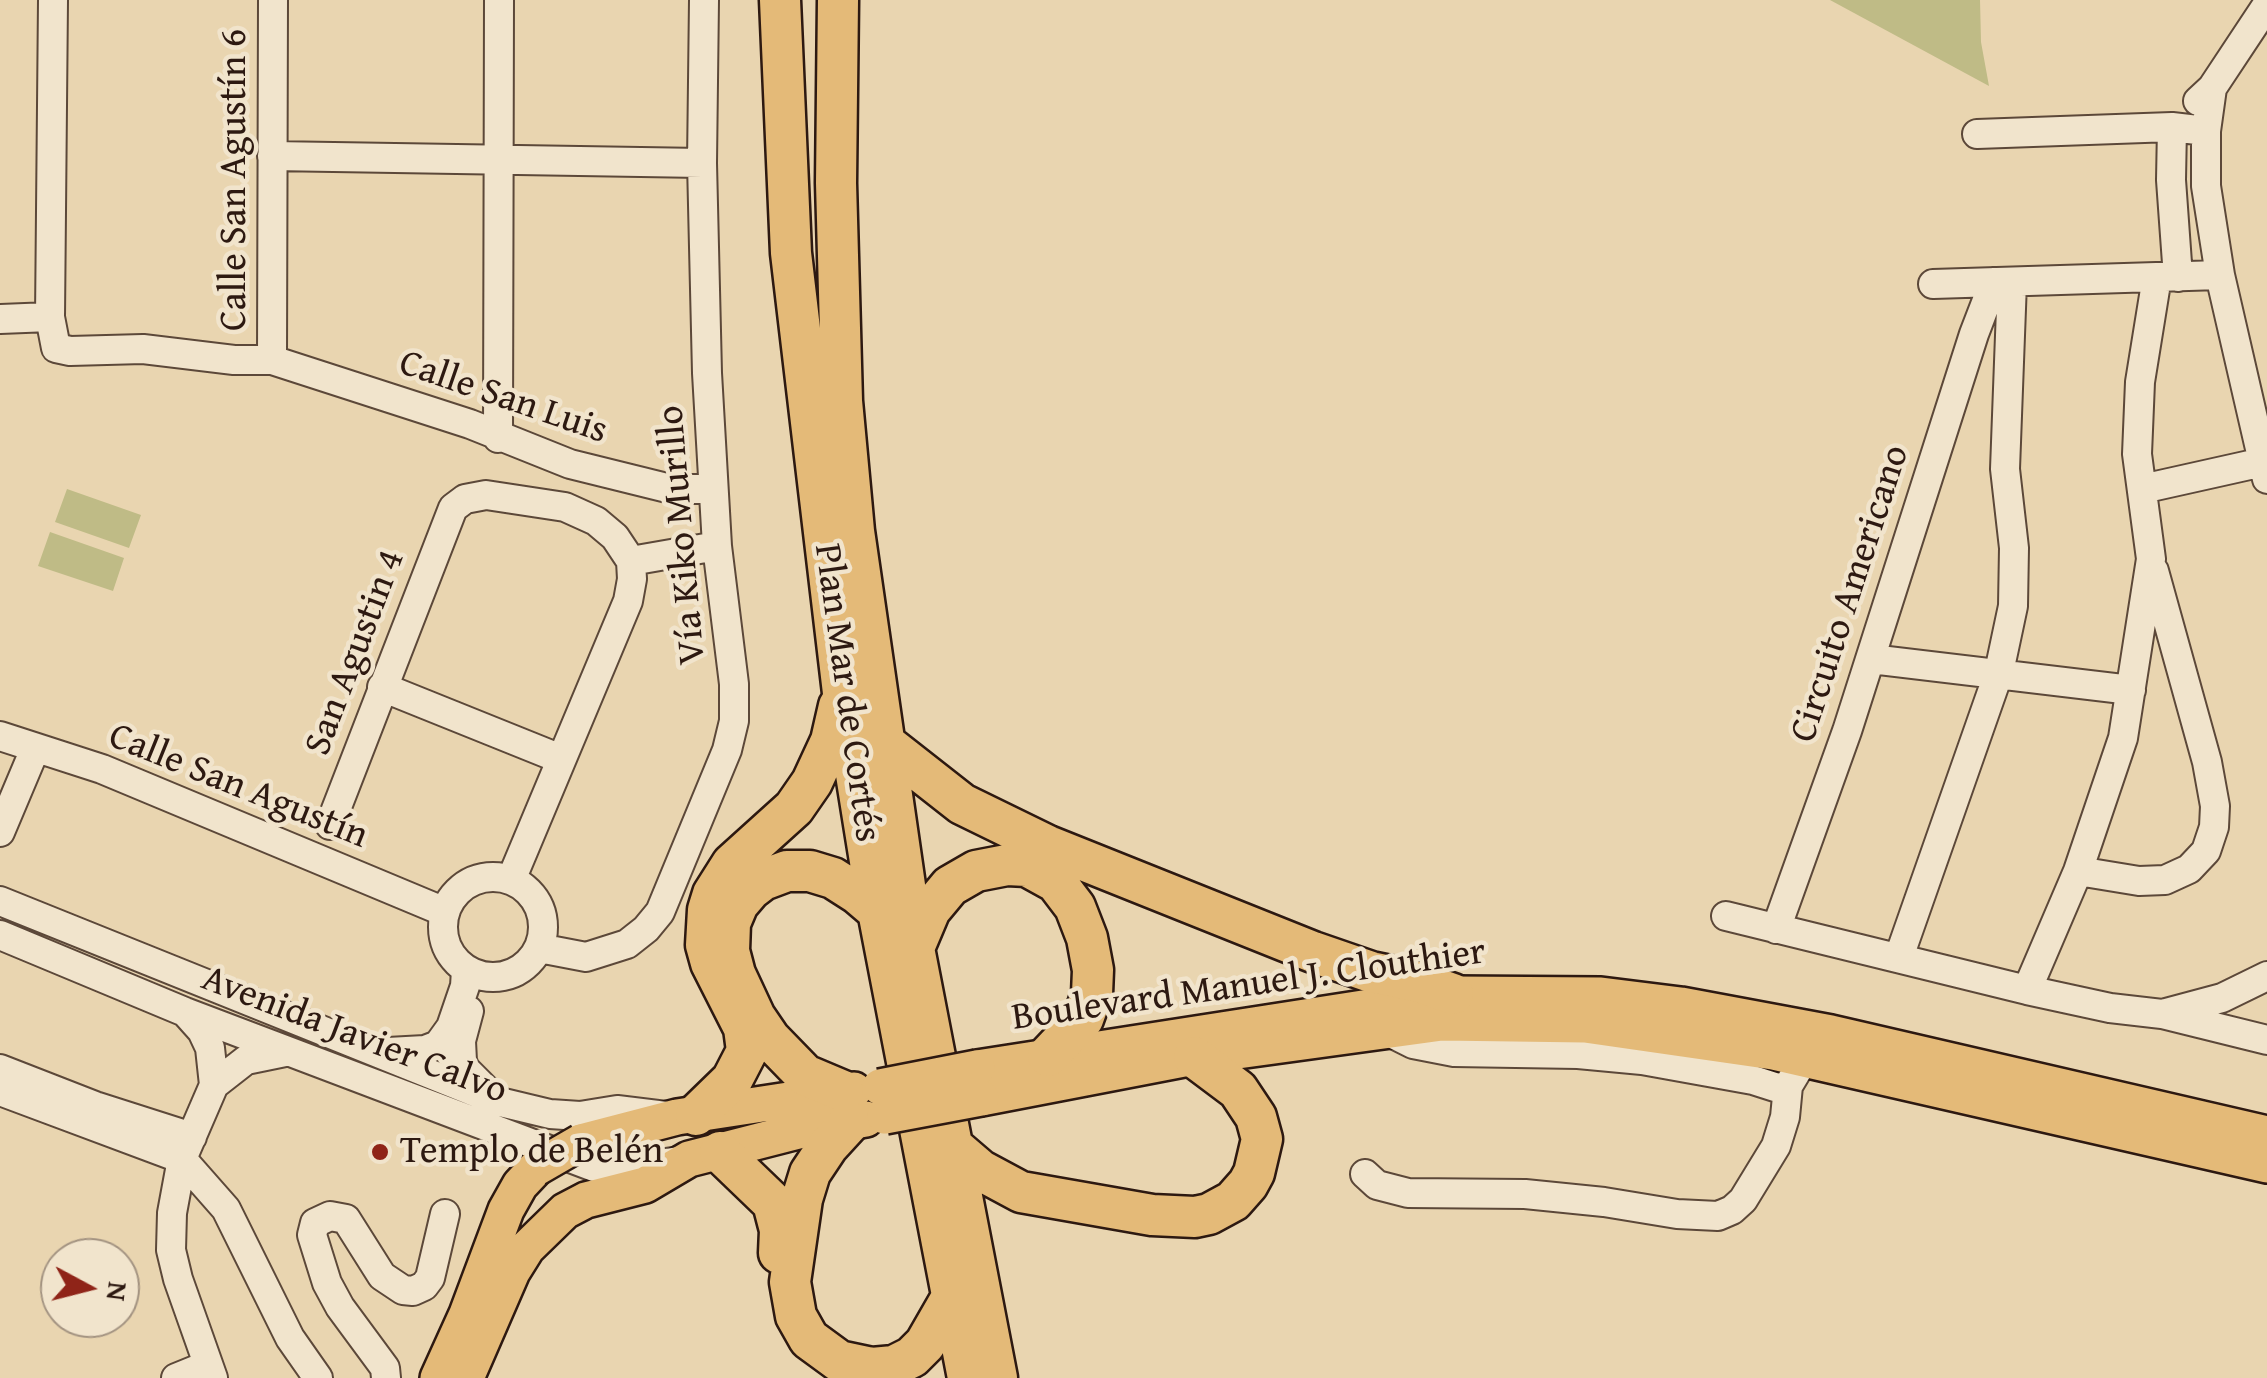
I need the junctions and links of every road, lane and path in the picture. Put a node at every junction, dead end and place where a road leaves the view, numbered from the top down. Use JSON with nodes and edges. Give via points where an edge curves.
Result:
{"nodes":[{"id":1,"x":54,"y":0,"type":"edge"},
{"id":2,"x":273,"y":0,"type":"edge"},
{"id":3,"x":499,"y":0,"type":"edge"},
{"id":4,"x":704,"y":0,"type":"edge"},
{"id":5,"x":780,"y":0,"type":"edge"},
{"id":6,"x":838,"y":0,"type":"edge"},
{"id":7,"x":2267,"y":5,"type":"edge"},
{"id":8,"x":2212,"y":88,"type":"junction"},
{"id":9,"x":2172,"y":127,"type":"junction"},
{"id":10,"x":2206,"y":131,"type":"junction"},
{"id":11,"x":1978,"y":134,"type":"dead end"},
{"id":12,"x":272,"y":156,"type":"junction"},
{"id":13,"x":497,"y":160,"type":"junction"},
{"id":14,"x":702,"y":163,"type":"junction"},
{"id":15,"x":2220,"y":275,"type":"junction"},
{"id":16,"x":2167,"y":277,"type":"junction"},
{"id":17,"x":2002,"y":282,"type":"junction"},
{"id":18,"x":1933,"y":284,"type":"dead end"},
{"id":19,"x":50,"y":317,"type":"junction"},
{"id":20,"x":0,"y":318,"type":"edge"},
{"id":21,"x":272,"y":360,"type":"junction"},
{"id":22,"x":498,"y":438,"type":"junction"},
{"id":23,"x":2265,"y":470,"type":"edge"},
{"id":24,"x":713,"y":489,"type":"junction"},
{"id":25,"x":2142,"y":489,"type":"junction"},
{"id":26,"x":717,"y":546,"type":"junction"},
{"id":27,"x":2151,"y":559,"type":"junction"},
{"id":28,"x":631,"y":560,"type":"junction"},
{"id":29,"x":1871,"y":660,"type":"junction"},
{"id":30,"x":1999,"y":672,"type":"junction"},
{"id":31,"x":382,"y":687,"type":"junction"},
{"id":32,"x":2131,"y":690,"type":"junction"},
{"id":33,"x":843,"y":692,"type":"junction"},
{"id":34,"x":0,"y":736,"type":"edge"},
{"id":35,"x":883,"y":742,"type":"junction"},
{"id":36,"x":35,"y":749,"type":"junction"},
{"id":37,"x":560,"y":759,"type":"junction"},
{"id":38,"x":330,"y":825,"type":"dead end"},
{"id":39,"x":0,"y":832,"type":"edge"},
{"id":40,"x":2078,"y":870,"type":"junction"},
{"id":41,"x":0,"y":878,"type":"edge"},
{"id":42,"x":511,"y":880,"type":"junction"},
{"id":43,"x":0,"y":901,"type":"edge"},
{"id":44,"x":445,"y":912,"type":"junction"},
{"id":45,"x":878,"y":912,"type":"junction"},
{"id":46,"x":1726,"y":916,"type":"dead end"},
{"id":47,"x":45,"y":919,"type":"junction"},
{"id":48,"x":1776,"y":928,"type":"junction"},
{"id":49,"x":0,"y":935,"type":"edge"},
{"id":50,"x":539,"y":948,"type":"junction"},
{"id":51,"x":914,"y":948,"type":"junction"},
{"id":52,"x":1900,"y":958,"type":"junction"},
{"id":53,"x":474,"y":973,"type":"junction"},
{"id":54,"x":2267,"y":976,"type":"edge"},
{"id":55,"x":2027,"y":990,"type":"junction"},
{"id":56,"x":1453,"y":994,"type":"junction"},
{"id":57,"x":185,"y":1012,"type":"junction"},
{"id":58,"x":2162,"y":1014,"type":"junction"},
{"id":59,"x":2267,"y":1040,"type":"edge"},
{"id":60,"x":288,"y":1052,"type":"junction"},
{"id":61,"x":376,"y":1053,"type":"junction"},
{"id":62,"x":1048,"y":1056,"type":"junction"},
{"id":63,"x":1194,"y":1057,"type":"junction"},
{"id":64,"x":0,"y":1068,"type":"edge"},
{"id":65,"x":1796,"y":1073,"type":"junction"},
{"id":66,"x":979,"y":1082,"type":"junction"},
{"id":67,"x":214,"y":1085,"type":"junction"},
{"id":68,"x":0,"y":1091,"type":"edge"},
{"id":69,"x":500,"y":1102,"type":"junction"},
{"id":70,"x":864,"y":1104,"type":"junction"},
{"id":71,"x":686,"y":1116,"type":"junction"},
{"id":72,"x":2267,"y":1134,"type":"edge"},
{"id":73,"x":952,"y":1146,"type":"junction"},
{"id":74,"x":187,"y":1148,"type":"junction"},
{"id":75,"x":704,"y":1155,"type":"junction"},
{"id":76,"x":2267,"y":1165,"type":"edge"},
{"id":77,"x":1364,"y":1174,"type":"dead end"},
{"id":78,"x":445,"y":1214,"type":"dead end"},
{"id":79,"x":362,"y":1241,"type":"junction"},
{"id":80,"x":320,"y":1267,"type":"junction"},
{"id":81,"x":952,"y":1297,"type":"junction"},
{"id":82,"x":210,"y":1372,"type":"edge"},
{"id":83,"x":176,"y":1378,"type":"edge"},
{"id":84,"x":318,"y":1378,"type":"edge"},
{"id":85,"x":386,"y":1378,"type":"edge"},
{"id":86,"x":438,"y":1378,"type":"edge"},
{"id":87,"x":466,"y":1378,"type":"edge"},
{"id":88,"x":816,"y":1378,"type":"edge"},
{"id":89,"x":968,"y":1378,"type":"edge"},
{"id":90,"x":996,"y":1378,"type":"edge"}],
"edges":[{"from":1,"to":19,"type":"street"},
{"from":2,"to":12,"type":"street","name":"Calle San Agustín 6"},
{"from":3,"to":13,"type":"street"},
{"from":4,"to":14,"type":"street","name":"Vía Kiko Murillo"},
{"from":5,"to":33,"type":"highway","name":"Plan Mar de Cortés","via":[[791,254]]},
{"from":6,"to":35,"type":"highway","name":"Plan Mar de Cortés","via":[[842,401]]},
{"from":7,"to":8,"type":"street"},
{"from":8,"to":9,"type":"street"},
{"from":8,"to":10,"type":"street"},
{"from":9,"to":10,"type":"street"},
{"from":9,"to":11,"type":"street"},
{"from":9,"to":16,"type":"street"},
{"from":10,"to":15,"type":"street","via":[[2206,186]]},
{"from":12,"to":13,"type":"street"},
{"from":12,"to":21,"type":"street","name":"Calle San Agustín 6"},
{"from":13,"to":14,"type":"street"},
{"from":13,"to":22,"type":"street"},
{"from":14,"to":24,"type":"street","name":"Vía Kiko Murillo"},
{"from":15,"to":16,"type":"street"},
{"from":15,"to":23,"type":"street"},
{"from":16,"to":17,"type":"street"},
{"from":16,"to":25,"type":"street","via":[[2140,382],[2136,454]]},
{"from":17,"to":18,"type":"street"},
{"from":17,"to":29,"type":"street","name":"Circuito Americano","via":[[1974,334]]},
{"from":17,"to":30,"type":"street","via":[[2004,468],[2014,548],[2013,606]]},
{"from":19,"to":20,"type":"street"},
{"from":19,"to":21,"type":"street","name":"Calle San Luis","via":[[53,345],[62,350]]},
{"from":21,"to":22,"type":"street","name":"Calle San Luis"},
{"from":22,"to":24,"type":"street","name":"Calle San Luis","via":[[671,490]]},
{"from":23,"to":25,"type":"street"},
{"from":24,"to":26,"type":"street","name":"Vía Kiko Murillo"},
{"from":25,"to":27,"type":"street"},
{"from":26,"to":28,"type":"street"},
{"from":26,"to":50,"type":"street","name":"Vía Kiko Murillo","via":[[734,720],[660,912],[627,944],[601,953]]},
{"from":27,"to":32,"type":"street"},
{"from":27,"to":40,"type":"street","via":[[2207,762],[2214,828],[2189,870],[2165,880]]},
{"from":28,"to":31,"type":"street","name":"San Agustin 4","via":[[596,520],[565,508],[475,495],[453,508]]},
{"from":28,"to":37,"type":"street","via":[[628,601]]},
{"from":29,"to":30,"type":"street"},
{"from":29,"to":48,"type":"street","name":"Circuito Americano"},
{"from":30,"to":32,"type":"street"},
{"from":30,"to":52,"type":"street"},
{"from":31,"to":37,"type":"street"},
{"from":31,"to":38,"type":"street","name":"San Agustin 4"},
{"from":32,"to":40,"type":"street","via":[[2123,738]]},
{"from":33,"to":45,"type":"highway","name":"Plan Mar de Cortés"},
{"from":33,"to":71,"type":"highway","via":[[812,782],[794,808],[732,864],[708,910],[706,944],[744,1028],[747,1051],[732,1080]]},
{"from":34,"to":36,"type":"street","name":"Calle San Agustín"},
{"from":35,"to":51,"type":"highway","name":"Plan Mar de Cortés"},
{"from":35,"to":56,"type":"highway","via":[[962,804],[1048,846],[1313,952]]},
{"from":36,"to":39,"type":"street"},
{"from":36,"to":44,"type":"street","name":"Calle San Agustín","via":[[102,769]]},
{"from":37,"to":42,"type":"street"},
{"from":40,"to":55,"type":"street"},
{"from":41,"to":47,"type":"street"},
{"from":42,"to":44,"type":"street","via":[[479,879],[464,886]]},
{"from":42,"to":50,"type":"street","via":[[536,900]]},
{"from":43,"to":47,"type":"street","name":"Avenida Javier Calvo"},
{"from":44,"to":53,"type":"street","via":[[446,944]]},
{"from":45,"to":70,"type":"highway","via":[[832,878],[787,871],[750,890],[730,923],[735,974],[762,1028],[804,1075]]},
{"from":45,"to":81,"type":"highway","name":"Plan Mar de Cortés"},
{"from":46,"to":48,"type":"street"},
{"from":47,"to":61,"type":"street","name":"Avenida Javier Calvo"},
{"from":48,"to":52,"type":"street"},
{"from":49,"to":57,"type":"street","name":"Avenida Javier Calvo"},
{"from":50,"to":53,"type":"street","via":[[510,975]]},
{"from":51,"to":62,"type":"highway","via":[[930,910],[950,886],[976,871],[1027,866],[1056,882],[1086,938],[1092,994],[1083,1019]]},
{"from":51,"to":73,"type":"highway","name":"Plan Mar de Cortés"},
{"from":52,"to":55,"type":"street"},
{"from":53,"to":61,"type":"street","via":[[438,1044]]},
{"from":53,"to":69,"type":"street","via":[[460,1050],[465,1070]]},
{"from":54,"to":58,"type":"street","via":[[2222,998]]},
{"from":55,"to":58,"type":"street"},
{"from":56,"to":62,"type":"main road","name":"Boulevard Manuel J. Clouthier"},
{"from":56,"to":72,"type":"main road","name":"Boulevard Manuel J. Clouthier","via":[[1601,996],[1682,1005]]},
{"from":57,"to":60,"type":"street","name":"Avenida Javier Calvo"},
{"from":57,"to":67,"type":"street","via":[[210,1048]]},
{"from":58,"to":59,"type":"street"},
{"from":60,"to":67,"type":"street","via":[[246,1060]]},
{"from":60,"to":75,"type":"street","name":"Avenida Javier Calvo","via":[[594,1167],[632,1168]]},
{"from":61,"to":69,"type":"street","name":"Avenida Javier Calvo"},
{"from":62,"to":66,"type":"main road","name":"Boulevard Manuel J. Clouthier"},
{"from":63,"to":65,"type":"main road","name":"Boulevard Manuel J. Clouthier","via":[[1442,1023],[1585,1025],[1670,1034]]},
{"from":63,"to":66,"type":"main road","name":"Boulevard Manuel J. Clouthier"},
{"from":63,"to":73,"type":"highway","via":[[1238,1090],[1262,1139],[1248,1184],[1210,1214],[1152,1215],[1021,1192]]},
{"from":64,"to":74,"type":"street"},
{"from":65,"to":76,"type":"main road","name":"Boulevard Manuel J. Clouthier"},
{"from":65,"to":77,"type":"street","via":[[1776,1146],[1744,1200],[1718,1216],[1525,1194],[1408,1193]]},
{"from":66,"to":70,"type":"main road","name":"Boulevard Manuel J. Clouthier","bridge":true},
{"from":67,"to":74,"type":"street"},
{"from":68,"to":74,"type":"street"},
{"from":69,"to":71,"type":"street","name":"Avenida Javier Calvo","via":[[550,1114]]},
{"from":70,"to":71,"type":"main road","name":"Boulevard Manuel J. Clouthier"},
{"from":70,"to":75,"type":"main road","name":"Boulevard Manuel J. Clouthier","via":[[806,1129]]},
{"from":70,"to":81,"type":"highway","via":[[810,1173],[790,1282],[796,1316],[810,1340],[839,1361],[894,1366],[924,1344]]},
{"from":71,"to":86,"type":"main road","name":"Boulevard Manuel J. Clouthier","bridge":true,"via":[[581,1142],[536,1168],[506,1210]]},
{"from":73,"to":90,"type":"highway","name":"Plan Mar de Cortés"},
{"from":74,"to":82,"type":"street","via":[[171,1250]]},
{"from":74,"to":84,"type":"street"},
{"from":75,"to":87,"type":"main road","name":"Boulevard Manuel J. Clouthier","via":[[645,1185],[586,1200],[546,1226],[512,1272]]},
{"from":75,"to":88,"type":"highway","via":[[773,1203],[783,1332]]},
{"from":78,"to":79,"type":"street","via":[[430,1278],[413,1291],[382,1276]]},
{"from":79,"to":80,"type":"street"},
{"from":79,"to":80,"type":"street","via":[[346,1219],[321,1218],[312,1235]]},
{"from":80,"to":85,"type":"street"},
{"from":81,"to":89,"type":"highway","name":"Plan Mar de Cortés"},
{"from":82,"to":83,"type":"street"}]}
